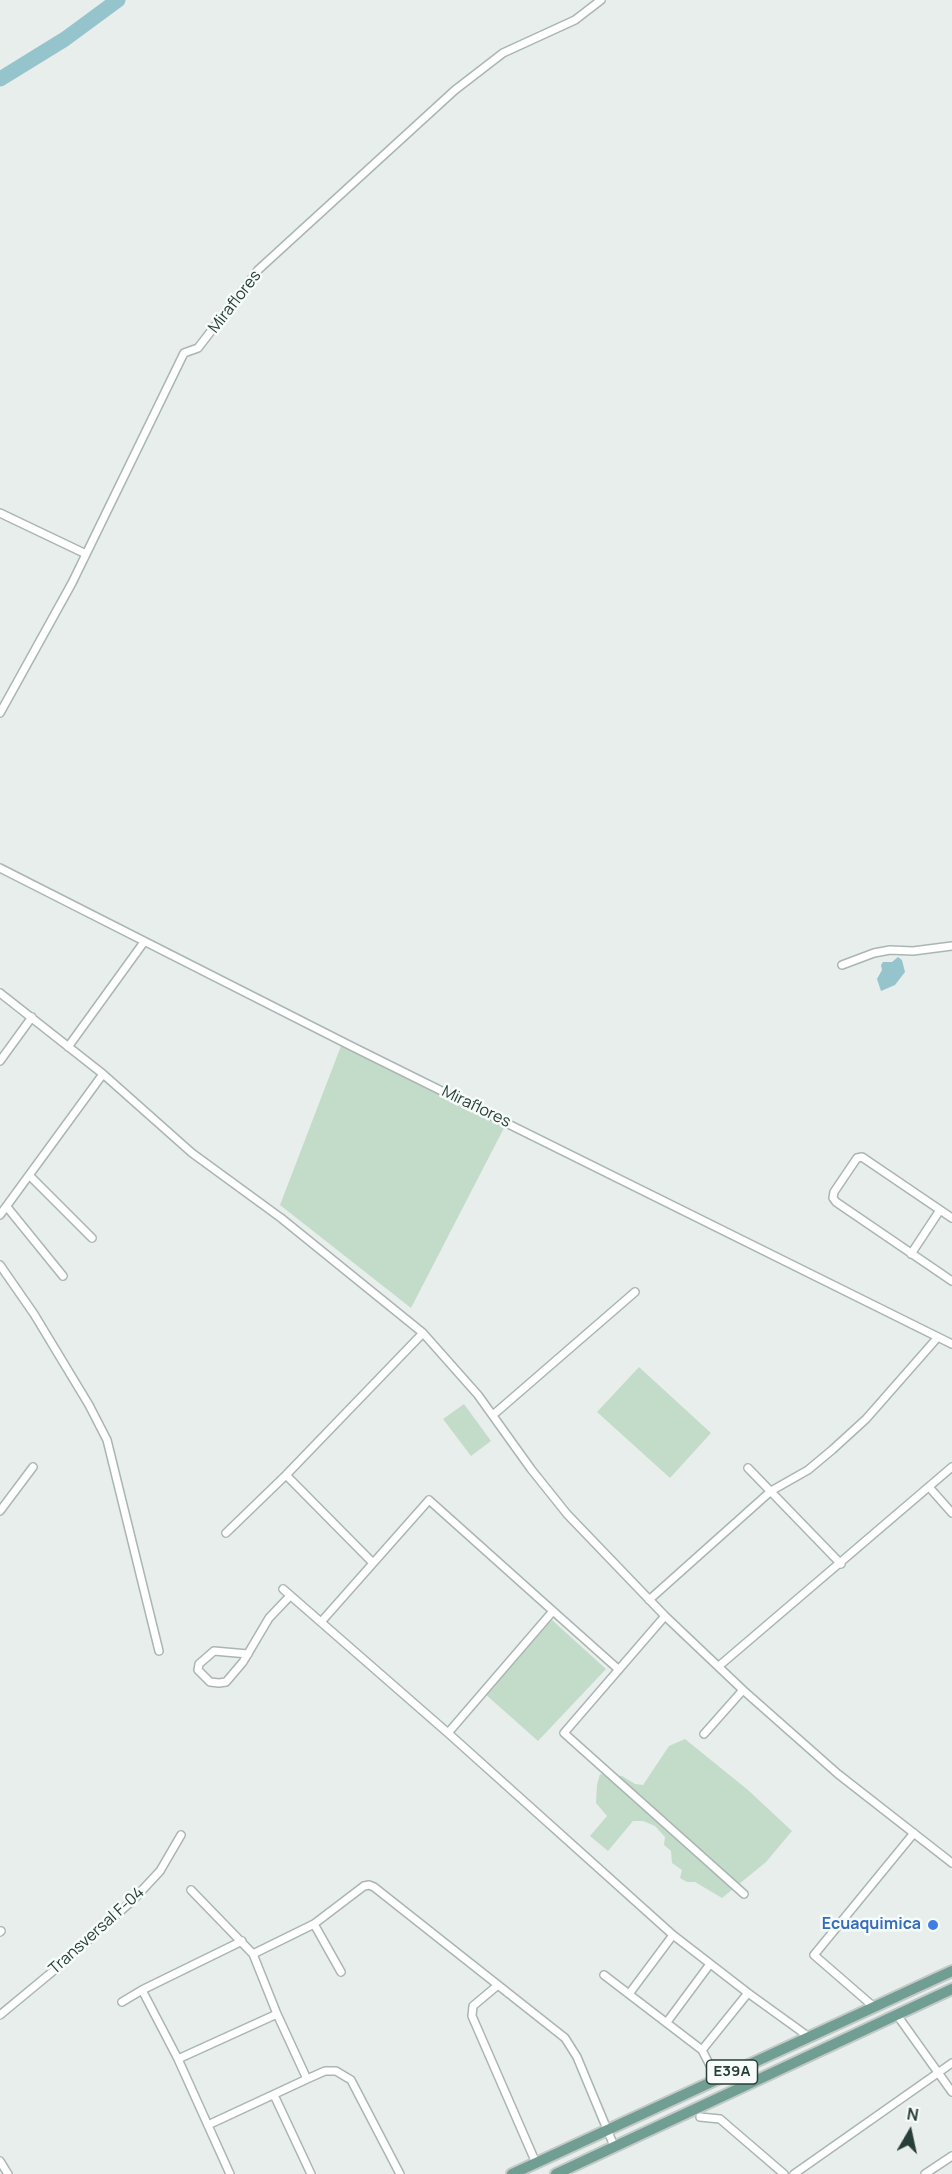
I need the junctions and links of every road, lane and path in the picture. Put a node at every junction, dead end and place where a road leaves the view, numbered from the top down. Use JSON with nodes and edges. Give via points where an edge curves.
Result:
{"nodes":[{"id":1,"x":601,"y":0,"type":"edge"},
{"id":2,"x":0,"y":513,"type":"edge"},
{"id":3,"x":86,"y":554,"type":"junction"},
{"id":4,"x":0,"y":713,"type":"edge"},
{"id":5,"x":0,"y":868,"type":"edge"},
{"id":6,"x":144,"y":942,"type":"junction"},
{"id":7,"x":952,"y":946,"type":"edge"},
{"id":8,"x":842,"y":965,"type":"dead end"},
{"id":9,"x":0,"y":993,"type":"edge"},
{"id":10,"x":32,"y":1017,"type":"junction"},
{"id":11,"x":69,"y":1047,"type":"junction"},
{"id":12,"x":0,"y":1061,"type":"edge"},
{"id":13,"x":103,"y":1074,"type":"junction"},
{"id":14,"x":30,"y":1176,"type":"junction"},
{"id":15,"x":7,"y":1207,"type":"junction"},
{"id":16,"x":940,"y":1210,"type":"junction"},
{"id":17,"x":0,"y":1215,"type":"edge"},
{"id":18,"x":952,"y":1218,"type":"edge"},
{"id":19,"x":93,"y":1238,"type":"dead end"},
{"id":20,"x":910,"y":1254,"type":"junction"},
{"id":21,"x":0,"y":1265,"type":"edge"},
{"id":22,"x":63,"y":1276,"type":"dead end"},
{"id":23,"x":952,"y":1281,"type":"edge"},
{"id":24,"x":635,"y":1292,"type":"dead end"},
{"id":25,"x":423,"y":1333,"type":"junction"},
{"id":26,"x":938,"y":1337,"type":"junction"},
{"id":27,"x":952,"y":1344,"type":"edge"},
{"id":28,"x":493,"y":1415,"type":"junction"},
{"id":29,"x":33,"y":1467,"type":"dead end"},
{"id":30,"x":952,"y":1467,"type":"edge"},
{"id":31,"x":748,"y":1468,"type":"dead end"},
{"id":32,"x":286,"y":1475,"type":"junction"},
{"id":33,"x":929,"y":1487,"type":"junction"},
{"id":34,"x":771,"y":1491,"type":"junction"},
{"id":35,"x":0,"y":1511,"type":"edge"},
{"id":36,"x":952,"y":1513,"type":"edge"},
{"id":37,"x":226,"y":1533,"type":"dead end"},
{"id":38,"x":373,"y":1563,"type":"junction"},
{"id":39,"x":841,"y":1564,"type":"junction"},
{"id":40,"x":283,"y":1589,"type":"dead end"},
{"id":41,"x":290,"y":1596,"type":"junction"},
{"id":42,"x":649,"y":1600,"type":"junction"},
{"id":43,"x":553,"y":1611,"type":"junction"},
{"id":44,"x":665,"y":1616,"type":"junction"},
{"id":45,"x":321,"y":1622,"type":"junction"},
{"id":46,"x":159,"y":1651,"type":"dead end"},
{"id":47,"x":248,"y":1654,"type":"junction"},
{"id":48,"x":719,"y":1666,"type":"junction"},
{"id":49,"x":618,"y":1669,"type":"junction"},
{"id":50,"x":742,"y":1690,"type":"junction"},
{"id":51,"x":448,"y":1733,"type":"junction"},
{"id":52,"x":704,"y":1734,"type":"dead end"},
{"id":53,"x":914,"y":1833,"type":"junction"},
{"id":54,"x":181,"y":1834,"type":"dead end"},
{"id":55,"x":952,"y":1863,"type":"edge"},
{"id":56,"x":191,"y":1890,"type":"dead end"},
{"id":57,"x":744,"y":1894,"type":"dead end"},
{"id":58,"x":314,"y":1924,"type":"junction"},
{"id":59,"x":673,"y":1935,"type":"junction"},
{"id":60,"x":242,"y":1941,"type":"junction"},
{"id":61,"x":253,"y":1954,"type":"junction"},
{"id":62,"x":710,"y":1964,"type":"junction"},
{"id":63,"x":952,"y":1971,"type":"edge"},
{"id":64,"x":341,"y":1972,"type":"dead end"},
{"id":65,"x":604,"y":1975,"type":"dead end"},
{"id":66,"x":498,"y":1985,"type":"junction"},
{"id":67,"x":952,"y":1989,"type":"edge"},
{"id":68,"x":142,"y":1990,"type":"junction"},
{"id":69,"x":748,"y":1993,"type":"junction"},
{"id":70,"x":629,"y":1994,"type":"junction"},
{"id":71,"x":122,"y":2002,"type":"dead end"},
{"id":72,"x":874,"y":2007,"type":"junction"},
{"id":73,"x":277,"y":2014,"type":"junction"},
{"id":74,"x":0,"y":2015,"type":"edge"},
{"id":75,"x":897,"y":2015,"type":"junction"},
{"id":76,"x":667,"y":2022,"type":"junction"},
{"id":77,"x":809,"y":2037,"type":"junction"},
{"id":78,"x":702,"y":2050,"type":"junction"},
{"id":79,"x":178,"y":2059,"type":"junction"},
{"id":80,"x":952,"y":2063,"type":"edge"},
{"id":81,"x":938,"y":2072,"type":"junction"},
{"id":82,"x":307,"y":2079,"type":"junction"},
{"id":83,"x":717,"y":2079,"type":"junction"},
{"id":84,"x":952,"y":2092,"type":"edge"},
{"id":85,"x":274,"y":2095,"type":"junction"},
{"id":86,"x":700,"y":2117,"type":"dead end"},
{"id":87,"x":208,"y":2125,"type":"junction"},
{"id":88,"x":607,"y":2130,"type":"junction"},
{"id":89,"x":614,"y":2146,"type":"junction"},
{"id":90,"x":952,"y":2156,"type":"edge"},
{"id":91,"x":536,"y":2163,"type":"junction"},
{"id":92,"x":1,"y":2165,"type":"edge"},
{"id":93,"x":8,"y":2174,"type":"edge"},
{"id":94,"x":230,"y":2174,"type":"edge"},
{"id":95,"x":311,"y":2174,"type":"edge"},
{"id":96,"x":400,"y":2174,"type":"edge"},
{"id":97,"x":512,"y":2174,"type":"edge"},
{"id":98,"x":556,"y":2174,"type":"edge"},
{"id":99,"x":784,"y":2174,"type":"edge"},
{"id":100,"x":794,"y":2174,"type":"edge"},
{"id":101,"x":925,"y":2174,"type":"edge"}],
"edges":[{"from":1,"to":3,"type":"street","name":"Miraflores","via":[[575,20],[503,53],[455,90],[258,270],[198,348],[184,353]]},
{"from":2,"to":3,"type":"street"},
{"from":3,"to":4,"type":"street","name":"Miraflores"},
{"from":5,"to":6,"type":"street","name":"Miraflores"},
{"from":6,"to":11,"type":"street"},
{"from":6,"to":26,"type":"street","name":"Miraflores"},
{"from":7,"to":8,"type":"street","via":[[890,950]]},
{"from":9,"to":10,"type":"street"},
{"from":10,"to":11,"type":"street"},
{"from":10,"to":12,"type":"street"},
{"from":11,"to":13,"type":"street"},
{"from":13,"to":14,"type":"street"},
{"from":13,"to":25,"type":"street","via":[[192,1154],[281,1218]]},
{"from":14,"to":15,"type":"street"},
{"from":14,"to":19,"type":"street"},
{"from":15,"to":17,"type":"street"},
{"from":15,"to":22,"type":"street"},
{"from":16,"to":18,"type":"street"},
{"from":16,"to":20,"type":"street"},
{"from":16,"to":20,"type":"street","via":[[862,1157],[857,1158],[833,1198]]},
{"from":20,"to":23,"type":"street"},
{"from":21,"to":46,"type":"street","via":[[34,1314],[107,1440]]},
{"from":24,"to":28,"type":"street"},
{"from":25,"to":28,"type":"street"},
{"from":25,"to":32,"type":"street"},
{"from":26,"to":27,"type":"street","name":"Miraflores"},
{"from":26,"to":34,"type":"street","via":[[866,1419],[808,1470]]},
{"from":28,"to":42,"type":"street","via":[[547,1491]]},
{"from":29,"to":35,"type":"street"},
{"from":30,"to":33,"type":"street"},
{"from":31,"to":34,"type":"street"},
{"from":32,"to":37,"type":"street"},
{"from":32,"to":38,"type":"street"},
{"from":33,"to":36,"type":"street"},
{"from":33,"to":39,"type":"street"},
{"from":34,"to":39,"type":"street"},
{"from":34,"to":42,"type":"street"},
{"from":38,"to":43,"type":"street","via":[[429,1500]]},
{"from":38,"to":45,"type":"street"},
{"from":39,"to":48,"type":"street"},
{"from":40,"to":41,"type":"street"},
{"from":41,"to":45,"type":"street"},
{"from":41,"to":47,"type":"street","via":[[270,1618]]},
{"from":42,"to":44,"type":"street"},
{"from":43,"to":49,"type":"street"},
{"from":43,"to":51,"type":"street"},
{"from":44,"to":48,"type":"street"},
{"from":44,"to":49,"type":"street"},
{"from":45,"to":51,"type":"street"},
{"from":47,"to":47,"type":"street","via":[[226,1682],[210,1682],[198,1670],[199,1664],[214,1651]]},
{"from":48,"to":50,"type":"street"},
{"from":49,"to":57,"type":"street","via":[[564,1733]]},
{"from":50,"to":52,"type":"street"},
{"from":50,"to":53,"type":"street","via":[[838,1774]]},
{"from":51,"to":59,"type":"street"},
{"from":53,"to":55,"type":"street"},
{"from":53,"to":72,"type":"street","via":[[814,1955]]},
{"from":54,"to":74,"type":"street","name":"Transversal F-04","via":[[160,1871],[133,1900]]},
{"from":56,"to":60,"type":"street"},
{"from":58,"to":61,"type":"street"},
{"from":58,"to":64,"type":"street"},
{"from":58,"to":66,"type":"street","via":[[369,1885]]},
{"from":59,"to":62,"type":"street"},
{"from":59,"to":70,"type":"street"},
{"from":60,"to":61,"type":"street"},
{"from":60,"to":68,"type":"street"},
{"from":61,"to":73,"type":"street"},
{"from":62,"to":69,"type":"street"},
{"from":62,"to":76,"type":"street"},
{"from":63,"to":72,"type":"main road","number":"E39A"},
{"from":65,"to":70,"type":"street"},
{"from":66,"to":88,"type":"street","via":[[566,2038]]},
{"from":66,"to":91,"type":"street","via":[[473,2006],[472,2016]]},
{"from":67,"to":75,"type":"main road","number":"E39A"},
{"from":68,"to":71,"type":"street"},
{"from":68,"to":79,"type":"street"},
{"from":69,"to":77,"type":"street"},
{"from":69,"to":78,"type":"street"},
{"from":70,"to":76,"type":"street"},
{"from":72,"to":77,"type":"main road","number":"E39A"},
{"from":73,"to":79,"type":"street"},
{"from":73,"to":82,"type":"street"},
{"from":75,"to":81,"type":"street"},
{"from":75,"to":89,"type":"main road","number":"E39A"},
{"from":76,"to":78,"type":"street"},
{"from":77,"to":83,"type":"main road","number":"E39A"},
{"from":78,"to":83,"type":"street"},
{"from":79,"to":87,"type":"street"},
{"from":80,"to":81,"type":"street"},
{"from":81,"to":84,"type":"street"},
{"from":81,"to":100,"type":"street"},
{"from":82,"to":85,"type":"street"},
{"from":82,"to":96,"type":"street","via":[[324,2071],[336,2071],[351,2080]]},
{"from":83,"to":88,"type":"main road","number":"E39A"},
{"from":85,"to":87,"type":"street"},
{"from":85,"to":95,"type":"street"},
{"from":86,"to":99,"type":"street","via":[[720,2119]]},
{"from":87,"to":94,"type":"street"},
{"from":88,"to":89,"type":"street"},
{"from":88,"to":91,"type":"main road","number":"E39A"},
{"from":89,"to":98,"type":"main road","number":"E39A"},
{"from":90,"to":101,"type":"street"},
{"from":91,"to":97,"type":"main road","number":"E39A"},
{"from":92,"to":93,"type":"street"}]}
